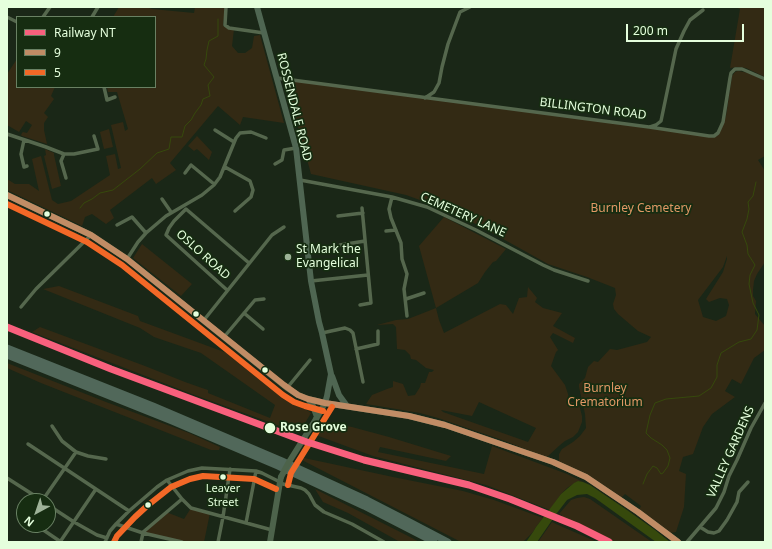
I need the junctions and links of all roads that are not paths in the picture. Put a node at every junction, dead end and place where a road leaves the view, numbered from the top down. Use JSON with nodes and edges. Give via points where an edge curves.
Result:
{"nodes":[{"id":1,"x":50,"y":7,"type":"edge"},
{"id":2,"x":98,"y":7,"type":"edge"},
{"id":3,"x":226,"y":7,"type":"edge"},
{"id":4,"x":257,"y":7,"type":"edge"},
{"id":5,"x":470,"y":7,"type":"edge"},
{"id":6,"x":702,"y":10,"type":"dead end"},
{"id":7,"x":44,"y":16,"type":"edge"},
{"id":8,"x":93,"y":16,"type":"edge"},
{"id":9,"x":7,"y":17,"type":"edge"},
{"id":10,"x":16,"y":22,"type":"edge"},
{"id":11,"x":264,"y":33,"type":"junction"},
{"id":12,"x":277,"y":78,"type":"junction"},
{"id":13,"x":765,"y":79,"type":"edge"},
{"id":14,"x":104,"y":88,"type":"edge"},
{"id":15,"x":115,"y":97,"type":"dead end"},
{"id":16,"x":425,"y":98,"type":"junction"},
{"id":17,"x":649,"y":127,"type":"junction"},
{"id":18,"x":216,"y":130,"type":"dead end"},
{"id":19,"x":7,"y":134,"type":"edge"},
{"id":20,"x":94,"y":136,"type":"dead end"},
{"id":21,"x":266,"y":138,"type":"dead end"},
{"id":22,"x":24,"y":140,"type":"junction"},
{"id":23,"x":234,"y":142,"type":"junction"},
{"id":24,"x":296,"y":148,"type":"junction"},
{"id":25,"x":64,"y":154,"type":"junction"},
{"id":26,"x":275,"y":164,"type":"dead end"},
{"id":27,"x":27,"y":166,"type":"dead end"},
{"id":28,"x":225,"y":167,"type":"junction"},
{"id":29,"x":185,"y":173,"type":"dead end"},
{"id":30,"x":66,"y":178,"type":"dead end"},
{"id":31,"x":300,"y":180,"type":"junction"},
{"id":32,"x":214,"y":184,"type":"junction"},
{"id":33,"x":7,"y":195,"type":"edge"},
{"id":34,"x":392,"y":197,"type":"junction"},
{"id":35,"x":162,"y":199,"type":"dead end"},
{"id":36,"x":362,"y":208,"type":"dead end"},
{"id":37,"x":235,"y":211,"type":"dead end"},
{"id":38,"x":171,"y":212,"type":"junction"},
{"id":39,"x":363,"y":213,"type":"junction"},
{"id":40,"x":338,"y":216,"type":"dead end"},
{"id":41,"x":117,"y":225,"type":"dead end"},
{"id":42,"x":284,"y":226,"type":"dead end"},
{"id":43,"x":396,"y":230,"type":"junction"},
{"id":44,"x":386,"y":231,"type":"dead end"},
{"id":45,"x":146,"y":232,"type":"junction"},
{"id":46,"x":91,"y":235,"type":"junction"},
{"id":47,"x":365,"y":242,"type":"junction"},
{"id":48,"x":340,"y":245,"type":"dead end"},
{"id":49,"x":127,"y":259,"type":"junction"},
{"id":50,"x":249,"y":263,"type":"junction"},
{"id":51,"x":368,"y":275,"type":"junction"},
{"id":52,"x":588,"y":281,"type":"dead end"},
{"id":53,"x":311,"y":282,"type":"junction"},
{"id":54,"x":228,"y":290,"type":"junction"},
{"id":55,"x":424,"y":293,"type":"dead end"},
{"id":56,"x":264,"y":299,"type":"dead end"},
{"id":57,"x":406,"y":299,"type":"junction"},
{"id":58,"x":360,"y":305,"type":"dead end"},
{"id":59,"x":21,"y":307,"type":"dead end"},
{"id":60,"x":244,"y":313,"type":"junction"},
{"id":61,"x":412,"y":313,"type":"dead end"},
{"id":62,"x":204,"y":320,"type":"junction"},
{"id":63,"x":264,"y":329,"type":"dead end"},
{"id":64,"x":378,"y":331,"type":"dead end"},
{"id":65,"x":322,"y":333,"type":"junction"},
{"id":66,"x":224,"y":337,"type":"junction"},
{"id":67,"x":7,"y":347,"type":"edge"},
{"id":68,"x":356,"y":349,"type":"junction"},
{"id":69,"x":7,"y":355,"type":"edge"},
{"id":70,"x":7,"y":359,"type":"edge"},
{"id":71,"x":310,"y":360,"type":"dead end"},
{"id":72,"x":331,"y":374,"type":"junction"},
{"id":73,"x":363,"y":382,"type":"dead end"},
{"id":74,"x":287,"y":388,"type":"junction"},
{"id":75,"x":308,"y":398,"type":"junction"},
{"id":76,"x":765,"y":402,"type":"edge"},
{"id":77,"x":325,"y":403,"type":"junction"},
{"id":78,"x":347,"y":406,"type":"junction"},
{"id":79,"x":150,"y":412,"type":"junction"},
{"id":80,"x":316,"y":418,"type":"junction"},
{"id":81,"x":52,"y":426,"type":"dead end"},
{"id":82,"x":28,"y":444,"type":"dead end"},
{"id":83,"x":76,"y":452,"type":"junction"},
{"id":84,"x":106,"y":459,"type":"dead end"},
{"id":85,"x":65,"y":468,"type":"junction"},
{"id":86,"x":230,"y":469,"type":"junction"},
{"id":87,"x":256,"y":471,"type":"junction"},
{"id":88,"x":281,"y":479,"type":"junction"},
{"id":89,"x":8,"y":480,"type":"edge"},
{"id":90,"x":167,"y":480,"type":"junction"},
{"id":91,"x":748,"y":482,"type":"dead end"},
{"id":92,"x":96,"y":489,"type":"junction"},
{"id":93,"x":29,"y":493,"type":"edge"},
{"id":94,"x":48,"y":493,"type":"edge"},
{"id":95,"x":182,"y":499,"type":"junction"},
{"id":96,"x":56,"y":510,"type":"edge"},
{"id":97,"x":129,"y":511,"type":"junction"},
{"id":98,"x":223,"y":517,"type":"junction"},
{"id":99,"x":74,"y":522,"type":"junction"},
{"id":100,"x":246,"y":523,"type":"junction"},
{"id":101,"x":116,"y":524,"type":"junction"},
{"id":102,"x":700,"y":528,"type":"junction"},
{"id":103,"x":272,"y":530,"type":"junction"},
{"id":104,"x":48,"y":533,"type":"edge"},
{"id":105,"x":143,"y":533,"type":"junction"},
{"id":106,"x":106,"y":540,"type":"edge"},
{"id":107,"x":61,"y":542,"type":"edge"},
{"id":108,"x":140,"y":542,"type":"edge"},
{"id":109,"x":182,"y":542,"type":"edge"},
{"id":110,"x":218,"y":542,"type":"edge"},
{"id":111,"x":270,"y":542,"type":"edge"},
{"id":112,"x":384,"y":542,"type":"edge"},
{"id":113,"x":434,"y":542,"type":"edge"},
{"id":114,"x":448,"y":542,"type":"edge"},
{"id":115,"x":678,"y":542,"type":"edge"},
{"id":116,"x":687,"y":542,"type":"edge"}],
"edges":[{"from":1,"to":7,"type":"street"},
{"from":2,"to":8,"type":"street"},
{"from":3,"to":11,"type":"street","via":[[225,25],[229,28]]},
{"from":4,"to":11,"type":"highway","name":"ROSSENDALE ROAD"},
{"from":5,"to":16,"type":"street","via":[[460,12],[448,44],[439,83],[434,92]]},
{"from":6,"to":17,"type":"street","name":"BILLINGTON ROAD","via":[[690,20],[676,49],[661,121]]},
{"from":9,"to":10,"type":"street"},
{"from":11,"to":12,"type":"highway","name":"ROSSENDALE ROAD"},
{"from":12,"to":16,"type":"street","name":"BILLINGTON ROAD"},
{"from":12,"to":24,"type":"highway","name":"ROSSENDALE ROAD"},
{"from":13,"to":17,"type":"street","via":[[742,69],[735,69],[731,73],[723,122],[714,136]]},
{"from":14,"to":15,"type":"street","via":[[106,100]]},
{"from":16,"to":17,"type":"street","name":"BILLINGTON ROAD"},
{"from":18,"to":23,"type":"street"},
{"from":19,"to":22,"type":"street"},
{"from":20,"to":25,"type":"street","via":[[98,149]]},
{"from":21,"to":23,"type":"street","via":[[251,132],[240,133]]},
{"from":22,"to":25,"type":"street"},
{"from":22,"to":27,"type":"street","via":[[20,154],[24,167]]},
{"from":23,"to":28,"type":"street"},
{"from":24,"to":26,"type":"street","via":[[284,150],[282,160]]},
{"from":24,"to":31,"type":"highway","name":"ROSSENDALE ROAD"},
{"from":25,"to":30,"type":"street","via":[[61,161]]},
{"from":28,"to":32,"type":"street"},
{"from":28,"to":37,"type":"street","via":[[250,181],[253,190],[251,197]]},
{"from":29,"to":32,"type":"street","via":[[191,165]]},
{"from":31,"to":34,"type":"street","name":"CEMETERY LANE"},
{"from":31,"to":53,"type":"highway","name":"ROSSENDALE ROAD"},
{"from":32,"to":38,"type":"street","via":[[202,195]]},
{"from":33,"to":46,"type":"main road"},
{"from":34,"to":43,"type":"street","via":[[389,208]]},
{"from":34,"to":52,"type":"street","name":"CEMETERY LANE","via":[[427,207],[543,265]]},
{"from":35,"to":38,"type":"street"},
{"from":36,"to":39,"type":"street"},
{"from":38,"to":45,"type":"street"},
{"from":39,"to":40,"type":"street"},
{"from":39,"to":47,"type":"street"},
{"from":41,"to":45,"type":"street","via":[[132,217]]},
{"from":42,"to":50,"type":"street","via":[[272,235]]},
{"from":43,"to":44,"type":"street"},
{"from":43,"to":57,"type":"street","via":[[407,274],[404,290]]},
{"from":45,"to":49,"type":"street"},
{"from":46,"to":49,"type":"main road"},
{"from":46,"to":59,"type":"street"},
{"from":47,"to":48,"type":"street"},
{"from":47,"to":51,"type":"street"},
{"from":49,"to":62,"type":"main road"},
{"from":50,"to":54,"type":"street"},
{"from":50,"to":54,"type":"street","name":"OSLO ROAD","via":[[186,209],[174,221],[166,235]]},
{"from":51,"to":53,"type":"street"},
{"from":51,"to":58,"type":"street","via":[[371,303]]},
{"from":53,"to":65,"type":"highway","name":"ROSSENDALE ROAD"},
{"from":54,"to":62,"type":"street"},
{"from":55,"to":57,"type":"street"},
{"from":56,"to":60,"type":"street","via":[[255,300]]},
{"from":57,"to":61,"type":"street","via":[[407,315]]},
{"from":60,"to":63,"type":"street"},
{"from":60,"to":66,"type":"street"},
{"from":62,"to":66,"type":"main road"},
{"from":64,"to":68,"type":"street","via":[[378,344]]},
{"from":65,"to":68,"type":"street","via":[[345,328],[350,330]]},
{"from":65,"to":72,"type":"highway","name":"ROSSENDALE ROAD"},
{"from":66,"to":74,"type":"main road"},
{"from":67,"to":114,"type":"highway","via":[[288,464],[367,500]]},
{"from":68,"to":73,"type":"street"},
{"from":69,"to":79,"type":"highway"},
{"from":70,"to":79,"type":"highway","via":[[124,405]]},
{"from":71,"to":74,"type":"street"},
{"from":72,"to":77,"type":"highway","name":"ROSSENDALE ROAD"},
{"from":72,"to":78,"type":"highway","via":[[339,395]]},
{"from":74,"to":75,"type":"main road"},
{"from":75,"to":77,"type":"main road"},
{"from":75,"to":80,"type":"main road"},
{"from":76,"to":102,"type":"street","name":"VALLEY GARDENS","via":[[716,508]]},
{"from":77,"to":78,"type":"highway"},
{"from":77,"to":80,"type":"main road"},
{"from":78,"to":115,"type":"highway","via":[[445,425],[553,462],[586,477]]},
{"from":79,"to":113,"type":"highway","via":[[278,466]]},
{"from":80,"to":88,"type":"main road","bridge":true},
{"from":81,"to":83,"type":"street","via":[[62,441]]},
{"from":82,"to":85,"type":"street"},
{"from":83,"to":84,"type":"street"},
{"from":83,"to":85,"type":"street"},
{"from":85,"to":92,"type":"street"},
{"from":85,"to":94,"type":"street"},
{"from":86,"to":87,"type":"street"},
{"from":86,"to":90,"type":"street","via":[[202,468]]},
{"from":86,"to":98,"type":"street"},
{"from":87,"to":88,"type":"street"},
{"from":87,"to":100,"type":"street"},
{"from":88,"to":103,"type":"main road"},
{"from":88,"to":112,"type":"street","via":[[283,484],[305,490],[315,505],[324,512]]},
{"from":89,"to":93,"type":"street"},
{"from":90,"to":95,"type":"street"},
{"from":90,"to":97,"type":"street"},
{"from":91,"to":102,"type":"street","name":"VALLEY GARDENS","via":[[739,492],[728,520],[719,531],[714,533]]},
{"from":92,"to":97,"type":"street"},
{"from":92,"to":99,"type":"street"},
{"from":95,"to":98,"type":"street","via":[[191,508]]},
{"from":95,"to":105,"type":"street"},
{"from":96,"to":99,"type":"street"},
{"from":97,"to":101,"type":"street"},
{"from":98,"to":100,"type":"street"},
{"from":98,"to":110,"type":"street"},
{"from":99,"to":106,"type":"street"},
{"from":99,"to":107,"type":"street"},
{"from":100,"to":103,"type":"street"},
{"from":101,"to":105,"type":"street"},
{"from":101,"to":106,"type":"street"},
{"from":102,"to":116,"type":"street","name":"VALLEY GARDENS"},
{"from":103,"to":111,"type":"main road"},
{"from":104,"to":107,"type":"street"},
{"from":105,"to":108,"type":"street"},
{"from":105,"to":109,"type":"street"}]}
